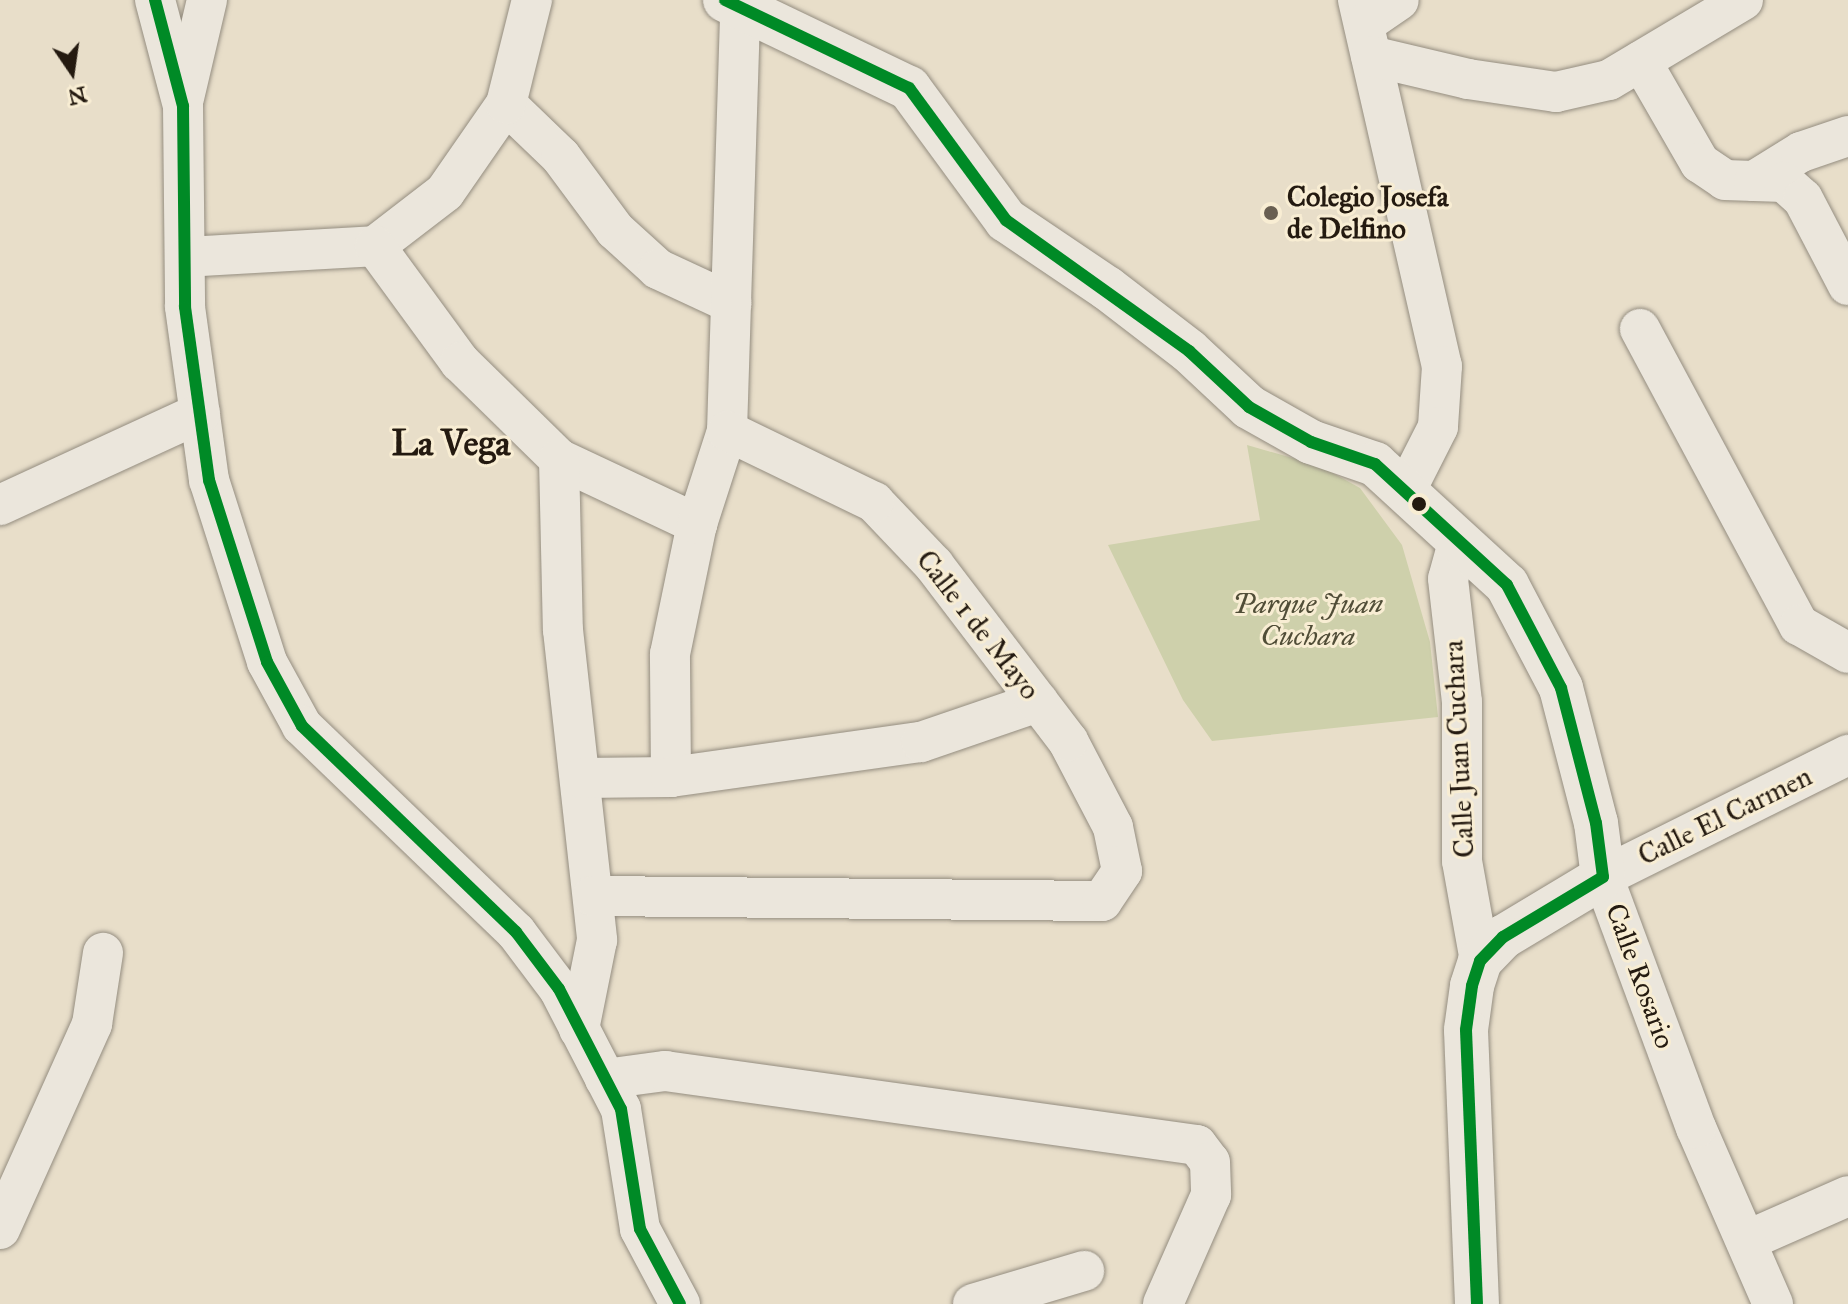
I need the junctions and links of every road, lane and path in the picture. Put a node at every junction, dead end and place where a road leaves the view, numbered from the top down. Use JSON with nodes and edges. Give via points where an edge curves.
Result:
{"nodes":[{"id":1,"x":155,"y":0,"type":"edge"},
{"id":2,"x":207,"y":0,"type":"edge"},
{"id":3,"x":532,"y":0,"type":"edge"},
{"id":4,"x":1399,"y":0,"type":"edge"},
{"id":5,"x":1743,"y":0,"type":"edge"},
{"id":6,"x":732,"y":4,"type":"edge"},
{"id":7,"x":1365,"y":27,"type":"edge"},
{"id":8,"x":1641,"y":61,"type":"junction"},
{"id":9,"x":506,"y":104,"type":"junction"},
{"id":10,"x":183,"y":106,"type":"junction"},
{"id":11,"x":1848,"y":136,"type":"edge"},
{"id":12,"x":1754,"y":181,"type":"junction"},
{"id":13,"x":375,"y":246,"type":"junction"},
{"id":14,"x":186,"y":257,"type":"junction"},
{"id":15,"x":1848,"y":285,"type":"edge"},
{"id":16,"x":731,"y":303,"type":"junction"},
{"id":17,"x":1640,"y":329,"type":"dead end"},
{"id":18,"x":200,"y":413,"type":"junction"},
{"id":19,"x":727,"y":431,"type":"junction"},
{"id":20,"x":559,"y":459,"type":"junction"},
{"id":21,"x":1406,"y":490,"type":"junction"},
{"id":22,"x":0,"y":505,"type":"edge"},
{"id":23,"x":697,"y":524,"type":"junction"},
{"id":24,"x":1459,"y":539,"type":"junction"},
{"id":25,"x":1848,"y":653,"type":"edge"},
{"id":26,"x":1038,"y":702,"type":"junction"},
{"id":27,"x":1848,"y":755,"type":"edge"},
{"id":28,"x":671,"y":777,"type":"junction"},
{"id":29,"x":581,"y":778,"type":"junction"},
{"id":30,"x":1603,"y":877,"type":"junction"},
{"id":31,"x":593,"y":896,"type":"junction"},
{"id":32,"x":103,"y":953,"type":"dead end"},
{"id":33,"x":1480,"y":961,"type":"junction"},
{"id":34,"x":579,"y":1029,"type":"junction"},
{"id":35,"x":605,"y":1079,"type":"junction"},
{"id":36,"x":1848,"y":1196,"type":"edge"},
{"id":37,"x":0,"y":1229,"type":"edge"},
{"id":38,"x":1746,"y":1241,"type":"junction"},
{"id":39,"x":1084,"y":1271,"type":"dead end"},
{"id":40,"x":680,"y":1304,"type":"edge"},
{"id":41,"x":973,"y":1304,"type":"edge"},
{"id":42,"x":1163,"y":1304,"type":"edge"},
{"id":43,"x":1477,"y":1304,"type":"edge"},
{"id":44,"x":1773,"y":1304,"type":"edge"}],
"edges":[{"from":1,"to":10,"type":"street"},
{"from":2,"to":10,"type":"street"},
{"from":3,"to":9,"type":"street"},
{"from":4,"to":7,"type":"street"},
{"from":5,"to":8,"type":"street"},
{"from":6,"to":16,"type":"street"},
{"from":6,"to":21,"type":"street","name":"Calle Rosario","via":[[909,88],[1006,220],[1119,297],[1249,407],[1311,442],[1375,464]]},
{"from":7,"to":8,"type":"street","via":[[1468,79],[1556,92],[1609,80]]},
{"from":7,"to":21,"type":"street","via":[[1442,366],[1438,427]]},
{"from":8,"to":12,"type":"street","via":[[1700,163],[1725,180]]},
{"from":9,"to":13,"type":"street","via":[[445,192]]},
{"from":9,"to":16,"type":"street","via":[[561,157],[615,230],[658,269]]},
{"from":10,"to":14,"type":"street"},
{"from":11,"to":12,"type":"street","via":[[1801,152]]},
{"from":12,"to":15,"type":"street","via":[[1784,182],[1803,199]]},
{"from":13,"to":14,"type":"street"},
{"from":13,"to":20,"type":"street","via":[[460,362]]},
{"from":14,"to":18,"type":"street","via":[[185,307]]},
{"from":16,"to":19,"type":"street"},
{"from":17,"to":25,"type":"street","via":[[1799,625]]},
{"from":18,"to":22,"type":"street"},
{"from":18,"to":34,"type":"street","via":[[209,480],[254,623],[267,662],[302,726],[516,932],[559,989]]},
{"from":19,"to":23,"type":"street"},
{"from":19,"to":26,"type":"street","name":"Calle 1 de Mayo","via":[[874,502],[934,565]]},
{"from":20,"to":23,"type":"street"},
{"from":20,"to":29,"type":"street","via":[[563,630]]},
{"from":21,"to":24,"type":"street","name":"Calle Rosario"},
{"from":23,"to":28,"type":"street","via":[[670,654]]},
{"from":24,"to":30,"type":"street","name":"Calle Rosario","via":[[1507,585],[1561,688],[1596,823]]},
{"from":24,"to":33,"type":"street","name":"Calle Juan Cuchara","via":[[1448,579],[1462,702],[1462,861]]},
{"from":26,"to":28,"type":"street","via":[[921,742]]},
{"from":26,"to":31,"type":"street","name":"Calle 1 de Mayo","via":[[1068,741],[1113,827],[1122,871],[1102,901]]},
{"from":27,"to":30,"type":"street","name":"Calle El Carmen"},
{"from":28,"to":29,"type":"street"},
{"from":29,"to":31,"type":"street"},
{"from":30,"to":33,"type":"street","via":[[1503,937]]},
{"from":30,"to":38,"type":"street","name":"Calle Rosario","via":[[1696,1128]]},
{"from":31,"to":34,"type":"street","via":[[597,940]]},
{"from":32,"to":37,"type":"street","via":[[87,1036]]},
{"from":33,"to":43,"type":"street","via":[[1466,1030]]},
{"from":34,"to":35,"type":"street"},
{"from":35,"to":40,"type":"street","via":[[621,1109],[640,1229]]},
{"from":35,"to":42,"type":"street","via":[[665,1071],[1197,1145],[1210,1162],[1211,1195]]},
{"from":36,"to":38,"type":"street"},
{"from":38,"to":44,"type":"street","name":"Calle Rosario"},
{"from":39,"to":41,"type":"street"}]}
